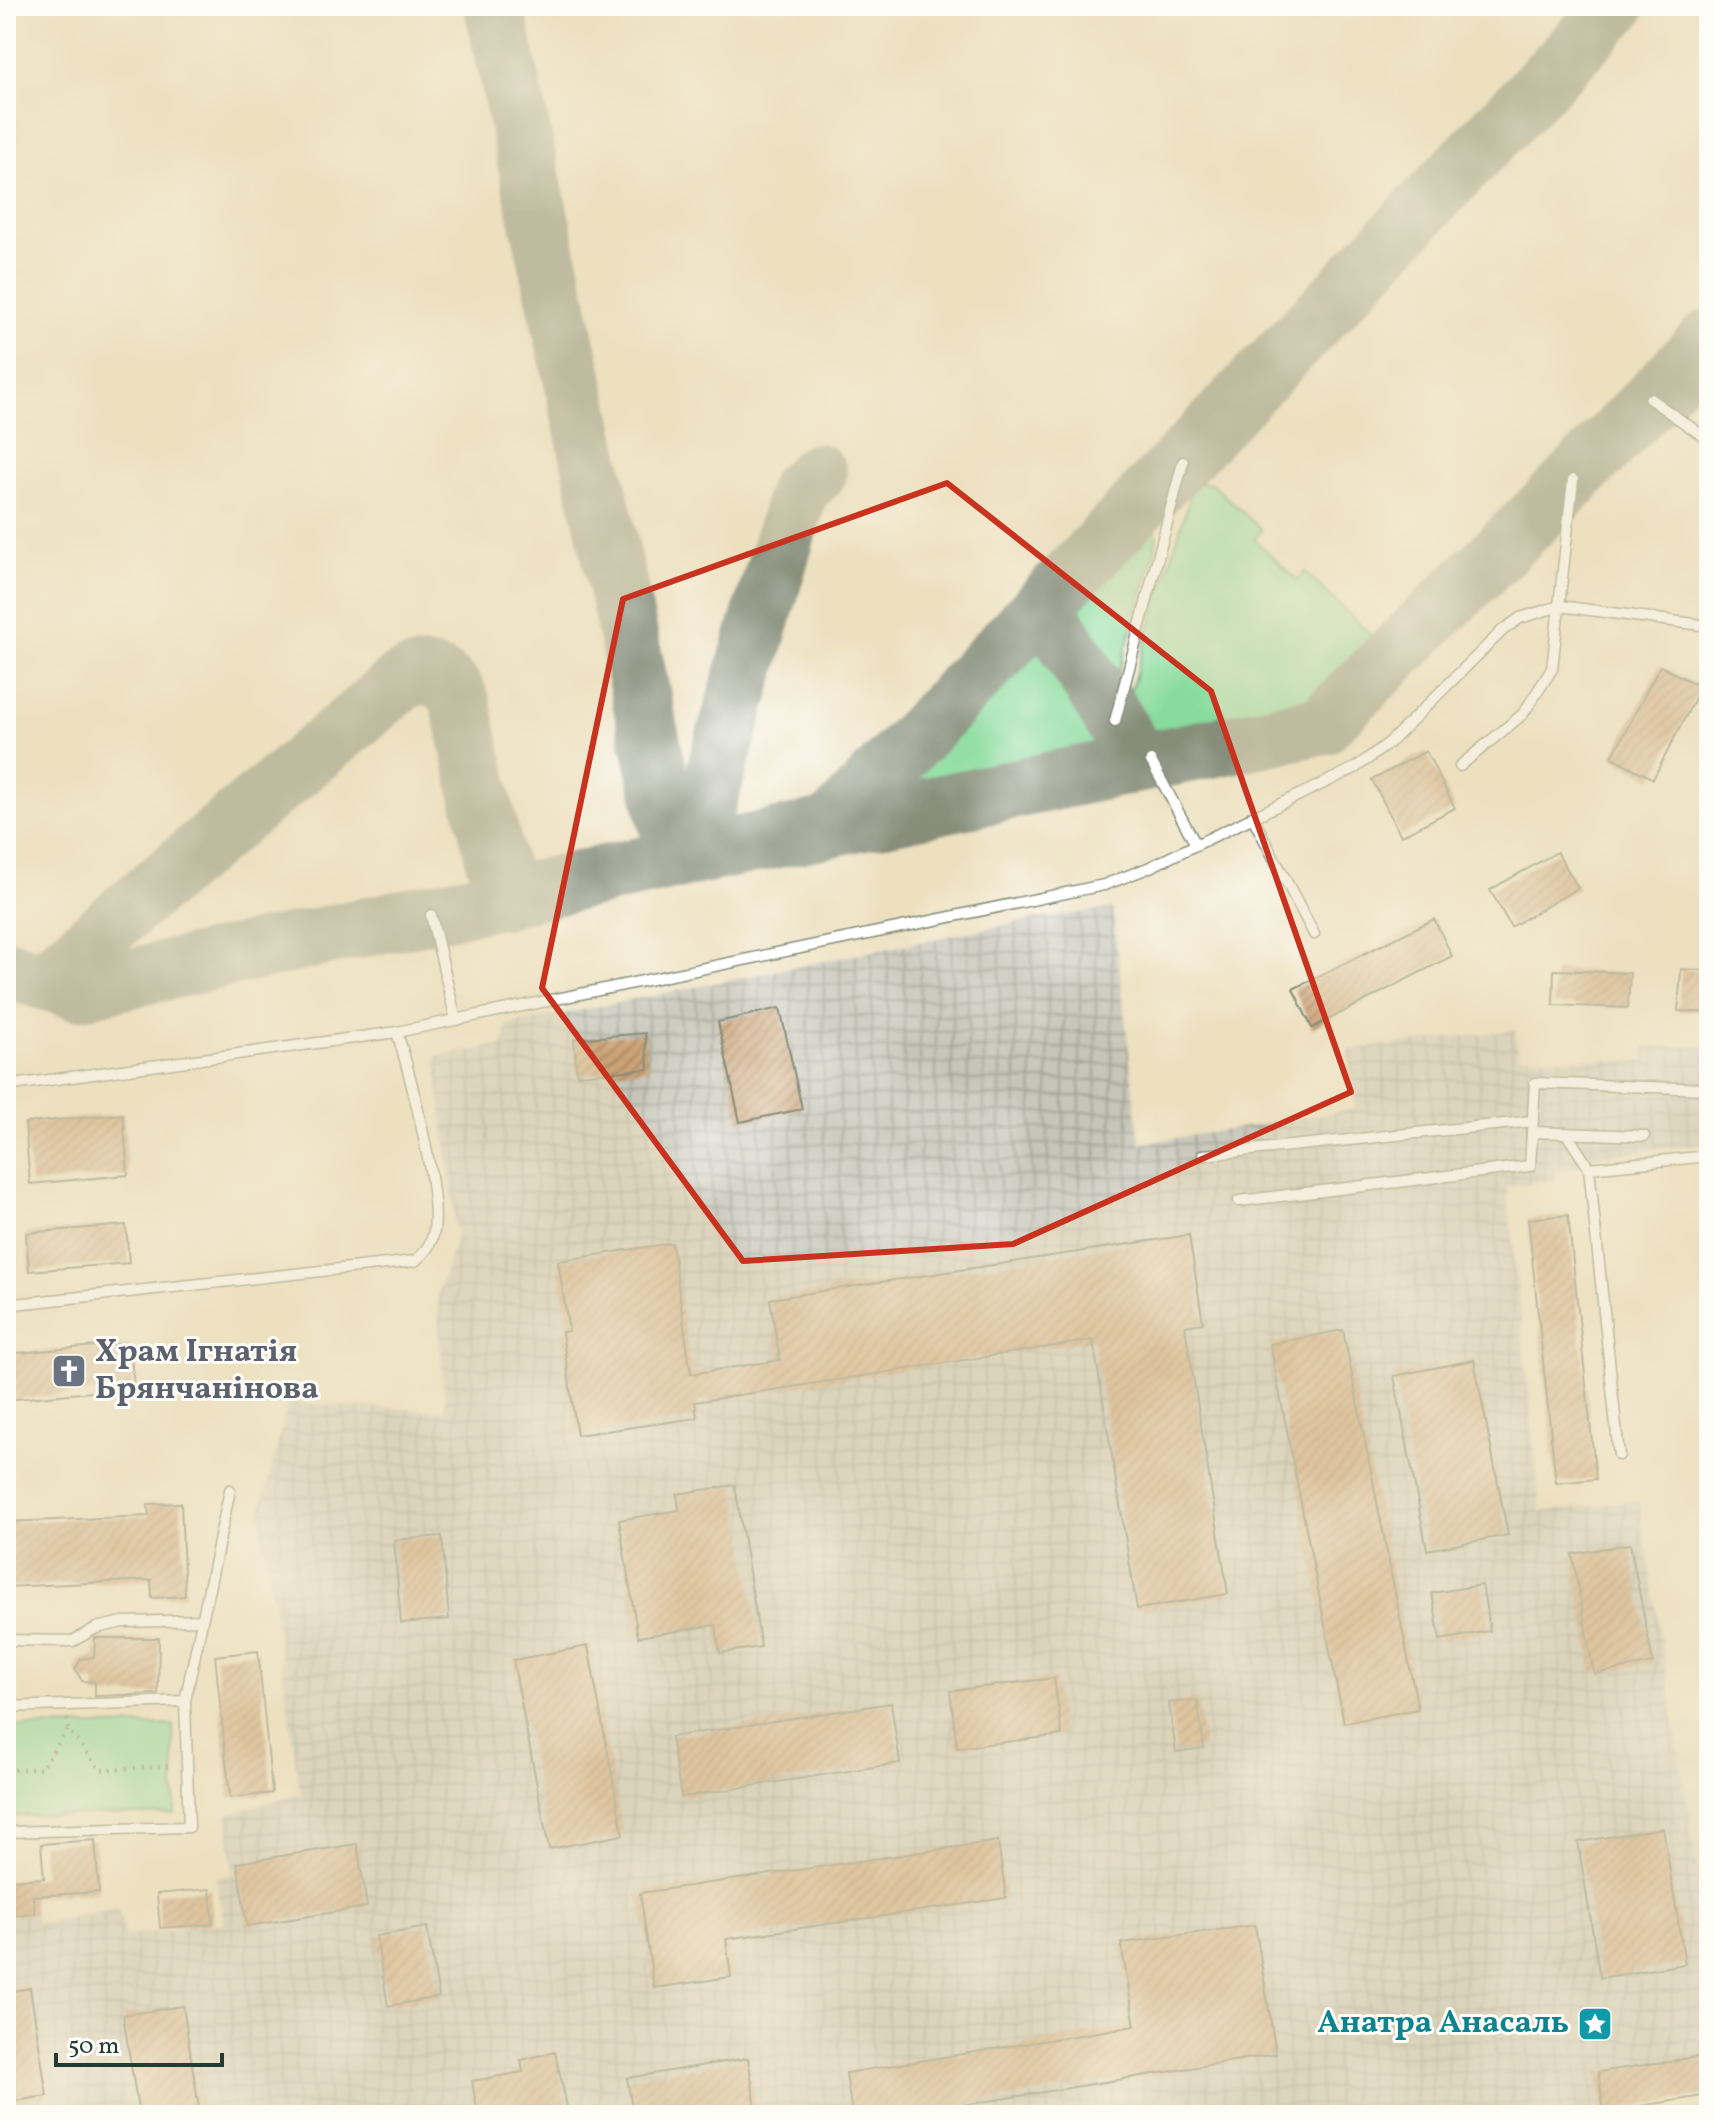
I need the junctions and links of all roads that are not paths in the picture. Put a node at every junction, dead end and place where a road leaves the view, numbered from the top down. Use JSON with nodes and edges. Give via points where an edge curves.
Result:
{"nodes":[{"id":1,"x":1650,"y":399,"type":"dead end"},
{"id":2,"x":1709,"y":440,"type":"edge"},
{"id":3,"x":1183,"y":462,"type":"dead end"},
{"id":4,"x":1573,"y":480,"type":"dead end"},
{"id":5,"x":1560,"y":606,"type":"junction"},
{"id":6,"x":1709,"y":626,"type":"edge"},
{"id":7,"x":1115,"y":721,"type":"dead end"},
{"id":8,"x":1151,"y":761,"type":"dead end"},
{"id":9,"x":1460,"y":766,"type":"dead end"},
{"id":10,"x":1252,"y":816,"type":"junction"},
{"id":11,"x":1195,"y":843,"type":"junction"},
{"id":12,"x":431,"y":915,"type":"dead end"},
{"id":13,"x":1314,"y":934,"type":"dead end"},
{"id":14,"x":456,"y":1020,"type":"junction"},
{"id":15,"x":397,"y":1032,"type":"junction"},
{"id":16,"x":6,"y":1086,"type":"edge"},
{"id":17,"x":1707,"y":1089,"type":"dead end"},
{"id":18,"x":1532,"y":1127,"type":"junction"},
{"id":19,"x":1566,"y":1133,"type":"junction"},
{"id":20,"x":1644,"y":1136,"type":"dead end"},
{"id":21,"x":1203,"y":1155,"type":"dead end"},
{"id":22,"x":1709,"y":1156,"type":"edge"},
{"id":23,"x":1589,"y":1168,"type":"junction"},
{"id":24,"x":1239,"y":1201,"type":"dead end"},
{"id":25,"x":6,"y":1305,"type":"edge"},
{"id":26,"x":1619,"y":1455,"type":"dead end"},
{"id":27,"x":230,"y":1490,"type":"dead end"},
{"id":28,"x":202,"y":1620,"type":"junction"},
{"id":29,"x":6,"y":1640,"type":"edge"},
{"id":30,"x":185,"y":1701,"type":"junction"},
{"id":31,"x":6,"y":1707,"type":"edge"},
{"id":32,"x":6,"y":1832,"type":"edge"}],
"edges":[{"from":1,"to":2,"type":"lane"},
{"from":3,"to":7,"type":"lane"},
{"from":4,"to":5,"type":"lane"},
{"from":5,"to":6,"type":"lane"},
{"from":5,"to":9,"type":"lane","via":[[1552,669],[1541,690],[1523,714]]},
{"from":5,"to":10,"type":"lane","via":[[1520,618],[1503,630],[1389,743],[1355,768]]},
{"from":8,"to":11,"type":"lane"},
{"from":10,"to":11,"type":"lane"},
{"from":10,"to":13,"type":"lane"},
{"from":11,"to":14,"type":"lane","via":[[1104,885]]},
{"from":12,"to":14,"type":"lane"},
{"from":14,"to":15,"type":"lane"},
{"from":15,"to":16,"type":"lane"},
{"from":15,"to":25,"type":"lane","via":[[410,1072],[433,1201],[428,1250],[415,1261]]},
{"from":17,"to":18,"type":"lane","via":[[1535,1083]]},
{"from":18,"to":19,"type":"lane"},
{"from":18,"to":21,"type":"lane"},
{"from":18,"to":24,"type":"lane","via":[[1530,1166]]},
{"from":19,"to":20,"type":"lane"},
{"from":19,"to":23,"type":"lane"},
{"from":22,"to":23,"type":"lane"},
{"from":23,"to":26,"type":"lane"},
{"from":27,"to":28,"type":"lane"},
{"from":28,"to":29,"type":"lane","via":[[123,1622],[73,1641]]},
{"from":28,"to":30,"type":"lane"},
{"from":30,"to":31,"type":"lane"},
{"from":30,"to":32,"type":"lane","via":[[189,1827]]}]}
